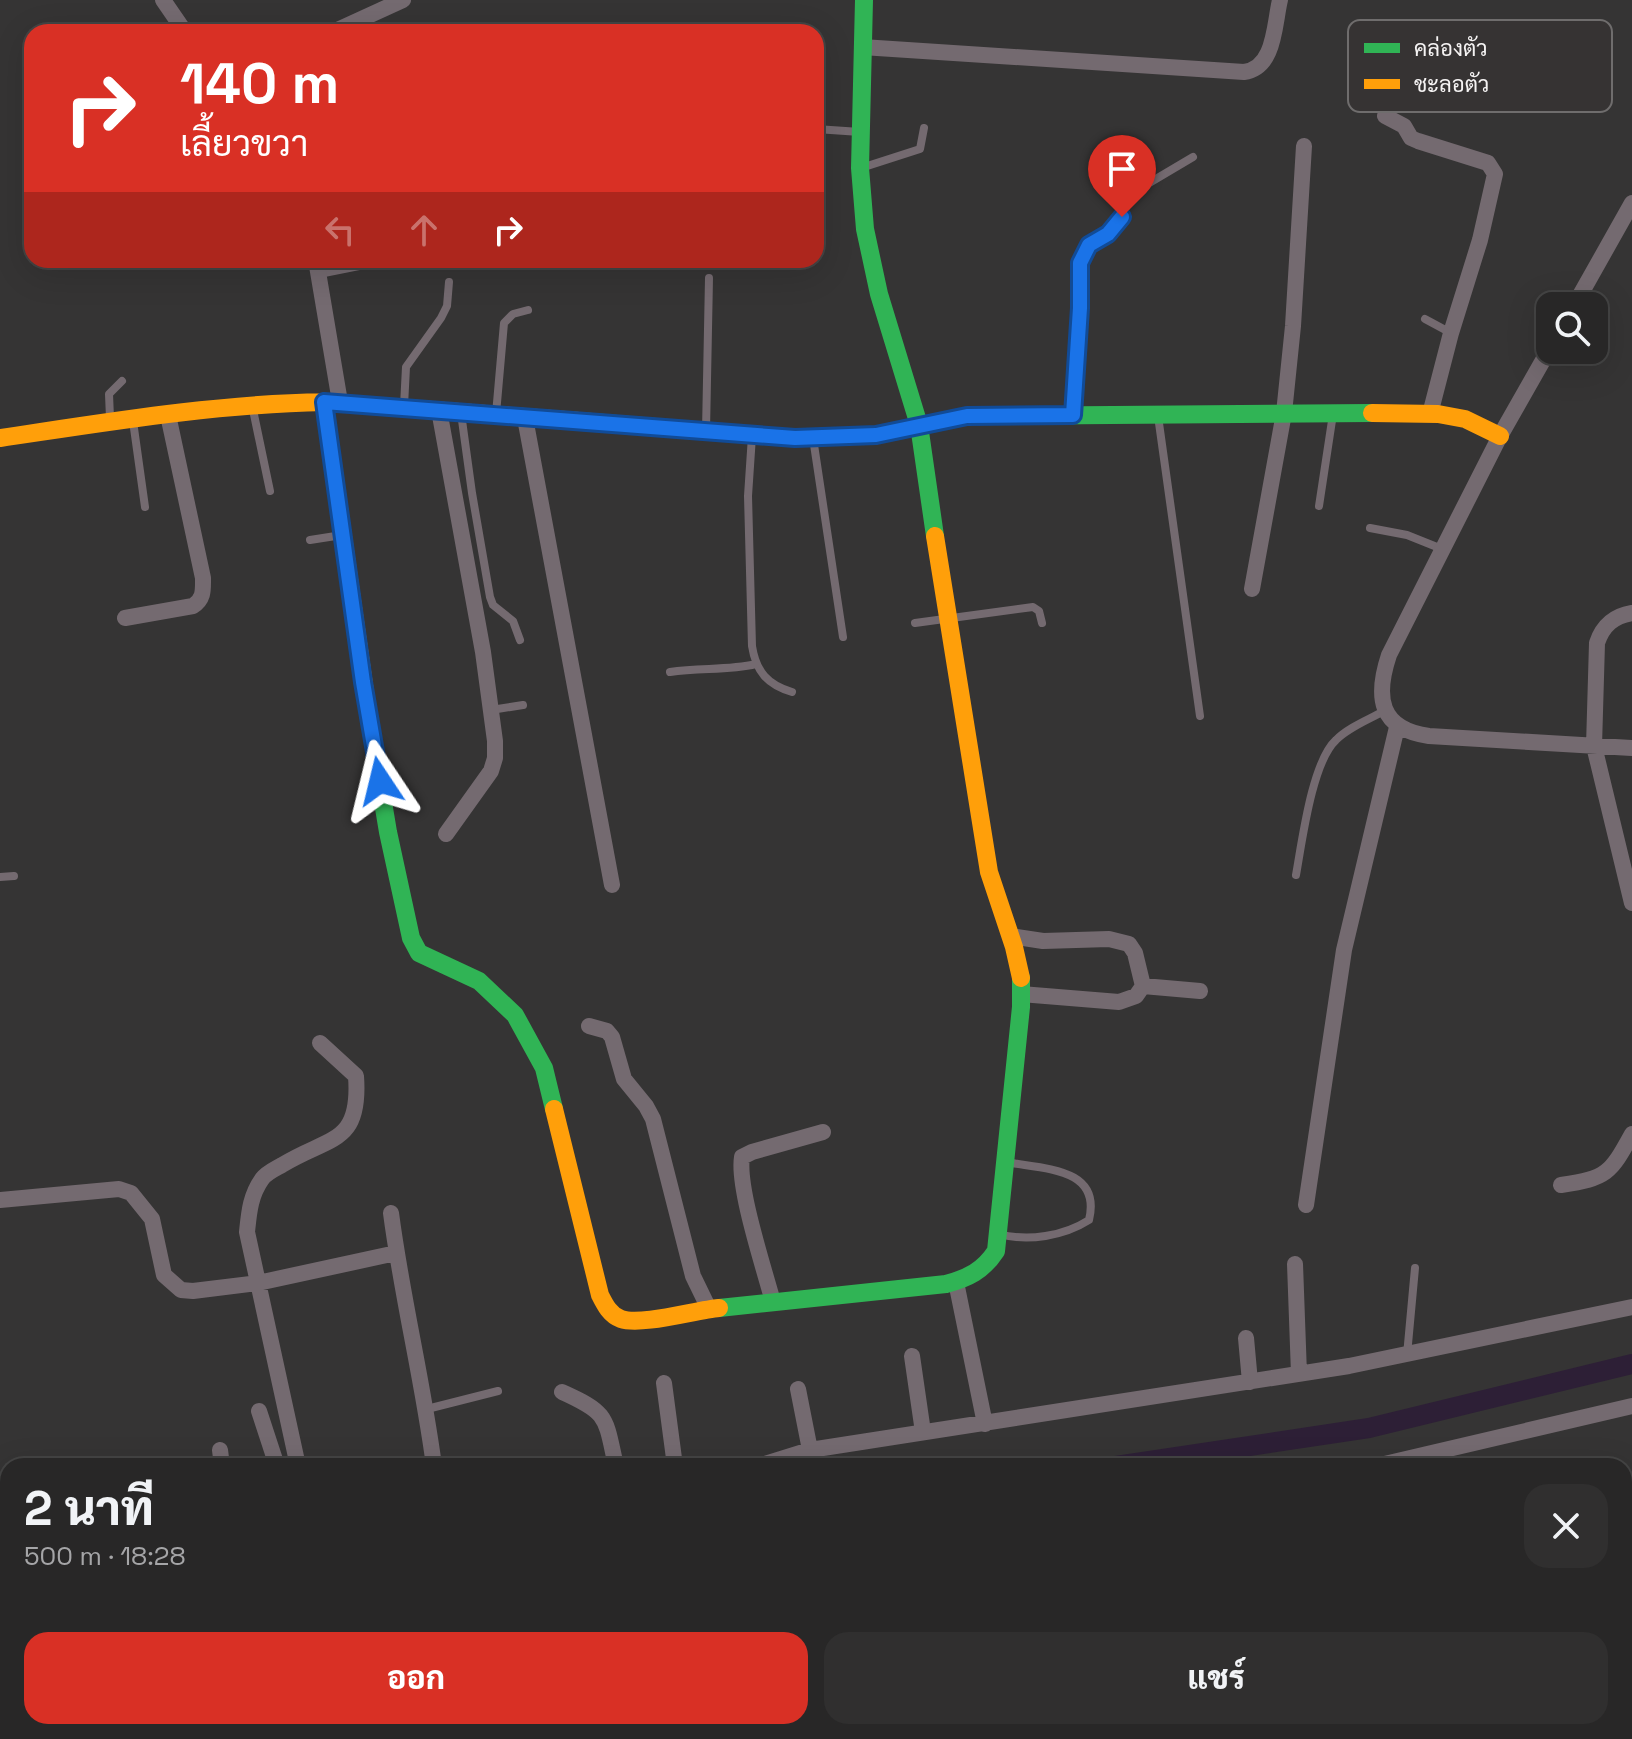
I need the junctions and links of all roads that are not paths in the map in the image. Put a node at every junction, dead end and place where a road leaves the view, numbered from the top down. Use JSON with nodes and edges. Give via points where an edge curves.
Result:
{"nodes":[{"id":1,"x":163,"y":0,"type":"edge"},
{"id":2,"x":403,"y":0,"type":"edge"},
{"id":3,"x":864,"y":0,"type":"edge"},
{"id":4,"x":1280,"y":0,"type":"edge"},
{"id":5,"x":180,"y":24,"type":"edge"},
{"id":6,"x":350,"y":24,"type":"edge"},
{"id":7,"x":862,"y":47,"type":"junction"},
{"id":8,"x":1385,"y":116,"type":"dead end"},
{"id":9,"x":924,"y":128,"type":"dead end"},
{"id":10,"x":824,"y":130,"type":"edge"},
{"id":11,"x":861,"y":132,"type":"junction"},
{"id":12,"x":1304,"y":146,"type":"dead end"},
{"id":13,"x":1193,"y":157,"type":"dead end"},
{"id":14,"x":860,"y":168,"type":"junction"},
{"id":15,"x":1632,"y":203,"type":"edge"},
{"id":16,"x":318,"y":268,"type":"edge"},
{"id":17,"x":709,"y":278,"type":"dead end"},
{"id":18,"x":449,"y":282,"type":"dead end"},
{"id":19,"x":1582,"y":292,"type":"edge"},
{"id":20,"x":528,"y":310,"type":"dead end"},
{"id":21,"x":1425,"y":319,"type":"dead end"},
{"id":22,"x":1451,"y":333,"type":"junction"},
{"id":23,"x":1541,"y":364,"type":"edge"},
{"id":24,"x":122,"y":381,"type":"dead end"},
{"id":25,"x":332,"y":402,"type":"junction"},
{"id":26,"x":252,"y":404,"type":"junction"},
{"id":27,"x":404,"y":407,"type":"junction"},
{"id":28,"x":439,"y":410,"type":"junction"},
{"id":29,"x":461,"y":412,"type":"junction"},
{"id":30,"x":1284,"y":413,"type":"junction"},
{"id":31,"x":1334,"y":413,"type":"junction"},
{"id":32,"x":1430,"y":414,"type":"junction"},
{"id":33,"x":168,"y":415,"type":"junction"},
{"id":34,"x":496,"y":415,"type":"junction"},
{"id":35,"x":1073,"y":415,"type":"junction"},
{"id":36,"x":1158,"y":416,"type":"junction"},
{"id":37,"x":525,"y":418,"type":"junction"},
{"id":38,"x":132,"y":420,"type":"junction"},
{"id":39,"x":111,"y":423,"type":"junction"},
{"id":40,"x":919,"y":425,"type":"junction"},
{"id":41,"x":706,"y":432,"type":"junction"},
{"id":42,"x":752,"y":435,"type":"junction"},
{"id":43,"x":1500,"y":436,"type":"junction"},
{"id":44,"x":0,"y":438,"type":"edge"},
{"id":45,"x":813,"y":438,"type":"junction"},
{"id":46,"x":270,"y":491,"type":"dead end"},
{"id":47,"x":1319,"y":506,"type":"dead end"},
{"id":48,"x":145,"y":507,"type":"dead end"},
{"id":49,"x":1370,"y":528,"type":"dead end"},
{"id":50,"x":343,"y":535,"type":"junction"},
{"id":51,"x":310,"y":540,"type":"dead end"},
{"id":52,"x":1443,"y":550,"type":"junction"},
{"id":53,"x":1252,"y":589,"type":"dead end"},
{"id":54,"x":1631,"y":611,"type":"edge"},
{"id":55,"x":125,"y":618,"type":"dead end"},
{"id":56,"x":946,"y":618,"type":"junction"},
{"id":57,"x":915,"y":623,"type":"dead end"},
{"id":58,"x":1042,"y":623,"type":"dead end"},
{"id":59,"x":843,"y":637,"type":"dead end"},
{"id":60,"x":520,"y":640,"type":"dead end"},
{"id":61,"x":756,"y":664,"type":"junction"},
{"id":62,"x":670,"y":672,"type":"dead end"},
{"id":63,"x":792,"y":692,"type":"dead end"},
{"id":64,"x":523,"y":705,"type":"dead end"},
{"id":65,"x":491,"y":710,"type":"junction"},
{"id":66,"x":1384,"y":711,"type":"junction"},
{"id":67,"x":1200,"y":716,"type":"dead end"},
{"id":68,"x":1397,"y":727,"type":"junction"},
{"id":69,"x":1594,"y":746,"type":"junction"},
{"id":70,"x":1632,"y":748,"type":"edge"},
{"id":71,"x":446,"y":834,"type":"dead end"},
{"id":72,"x":1296,"y":875,"type":"dead end"},
{"id":73,"x":14,"y":876,"type":"dead end"},
{"id":74,"x":0,"y":877,"type":"edge"},
{"id":75,"x":612,"y":885,"type":"dead end"},
{"id":76,"x":1632,"y":903,"type":"edge"},
{"id":77,"x":1010,"y":936,"type":"junction"},
{"id":78,"x":1143,"y":986,"type":"junction"},
{"id":79,"x":1200,"y":991,"type":"dead end"},
{"id":80,"x":1021,"y":994,"type":"junction"},
{"id":81,"x":589,"y":1026,"type":"dead end"},
{"id":82,"x":320,"y":1043,"type":"dead end"},
{"id":83,"x":823,"y":1132,"type":"dead end"},
{"id":84,"x":1632,"y":1134,"type":"edge"},
{"id":85,"x":1005,"y":1162,"type":"junction"},
{"id":86,"x":1561,"y":1185,"type":"dead end"},
{"id":87,"x":0,"y":1200,"type":"edge"},
{"id":88,"x":1306,"y":1205,"type":"dead end"},
{"id":89,"x":391,"y":1213,"type":"dead end"},
{"id":90,"x":998,"y":1234,"type":"junction"},
{"id":91,"x":396,"y":1253,"type":"junction"},
{"id":92,"x":1295,"y":1264,"type":"dead end"},
{"id":93,"x":1415,"y":1268,"type":"dead end"},
{"id":94,"x":956,"y":1282,"type":"junction"},
{"id":95,"x":258,"y":1283,"type":"junction"},
{"id":96,"x":773,"y":1302,"type":"junction"},
{"id":97,"x":1632,"y":1307,"type":"edge"},
{"id":98,"x":709,"y":1309,"type":"junction"},
{"id":99,"x":1246,"y":1338,"type":"dead end"},
{"id":100,"x":1407,"y":1355,"type":"junction"},
{"id":101,"x":912,"y":1356,"type":"dead end"},
{"id":102,"x":1299,"y":1374,"type":"junction"},
{"id":103,"x":1250,"y":1382,"type":"junction"},
{"id":104,"x":664,"y":1383,"type":"dead end"},
{"id":105,"x":798,"y":1389,"type":"dead end"},
{"id":106,"x":498,"y":1391,"type":"dead end"},
{"id":107,"x":562,"y":1392,"type":"dead end"},
{"id":108,"x":1632,"y":1406,"type":"edge"},
{"id":109,"x":427,"y":1409,"type":"junction"},
{"id":110,"x":259,"y":1411,"type":"dead end"},
{"id":111,"x":985,"y":1424,"type":"junction"},
{"id":112,"x":923,"y":1432,"type":"junction"},
{"id":113,"x":810,"y":1450,"type":"junction"},
{"id":114,"x":274,"y":1458,"type":"edge"},
{"id":115,"x":296,"y":1458,"type":"edge"},
{"id":116,"x":433,"y":1458,"type":"edge"},
{"id":117,"x":614,"y":1458,"type":"edge"},
{"id":118,"x":674,"y":1458,"type":"edge"},
{"id":119,"x":784,"y":1458,"type":"edge"},
{"id":120,"x":1410,"y":1458,"type":"edge"}],
"edges":[{"from":1,"to":5,"type":"street"},
{"from":2,"to":6,"type":"street"},
{"from":3,"to":7,"type":"street"},
{"from":4,"to":7,"type":"street","via":[[1267,58],[1254,71]]},
{"from":7,"to":11,"type":"street"},
{"from":8,"to":22,"type":"street","via":[[1404,126],[1411,138],[1488,163],[1495,174]]},
{"from":9,"to":14,"type":"lane","via":[[920,149]]},
{"from":10,"to":11,"type":"lane"},
{"from":11,"to":14,"type":"street"},
{"from":12,"to":30,"type":"street"},
{"from":13,"to":35,"type":"lane","via":[[1139,189],[1114,228],[1083,254]]},
{"from":14,"to":40,"type":"street","via":[[865,229],[879,294]]},
{"from":15,"to":19,"type":"street"},
{"from":16,"to":25,"type":"street"},
{"from":17,"to":41,"type":"lane"},
{"from":18,"to":27,"type":"lane","via":[[441,318],[406,367]]},
{"from":20,"to":34,"type":"lane","via":[[504,323]]},
{"from":21,"to":22,"type":"lane"},
{"from":22,"to":32,"type":"street"},
{"from":23,"to":43,"type":"street"},
{"from":24,"to":39,"type":"lane","via":[[109,394]]},
{"from":25,"to":26,"type":"street"},
{"from":25,"to":27,"type":"street"},
{"from":25,"to":50,"type":"street"},
{"from":26,"to":33,"type":"street"},
{"from":26,"to":46,"type":"lane"},
{"from":27,"to":28,"type":"street"},
{"from":28,"to":29,"type":"street"},
{"from":28,"to":65,"type":"street"},
{"from":29,"to":34,"type":"street"},
{"from":29,"to":60,"type":"lane","via":[[490,597],[513,621]]},
{"from":30,"to":31,"type":"street"},
{"from":30,"to":36,"type":"street"},
{"from":30,"to":53,"type":"street"},
{"from":31,"to":32,"type":"street"},
{"from":31,"to":47,"type":"lane"},
{"from":32,"to":43,"type":"street","via":[[1465,419]]},
{"from":33,"to":38,"type":"street"},
{"from":33,"to":55,"type":"street","via":[[203,594],[193,606]]},
{"from":34,"to":37,"type":"street"},
{"from":35,"to":36,"type":"street"},
{"from":35,"to":40,"type":"street","via":[[967,416]]},
{"from":36,"to":67,"type":"lane"},
{"from":37,"to":41,"type":"street"},
{"from":37,"to":75,"type":"street"},
{"from":38,"to":39,"type":"street"},
{"from":38,"to":48,"type":"lane"},
{"from":39,"to":44,"type":"street"},
{"from":40,"to":45,"type":"street","via":[[876,435]]},
{"from":40,"to":56,"type":"street"},
{"from":41,"to":42,"type":"street"},
{"from":42,"to":45,"type":"street"},
{"from":42,"to":61,"type":"lane","via":[[748,496]]},
{"from":43,"to":52,"type":"street"},
{"from":45,"to":59,"type":"lane"},
{"from":49,"to":52,"type":"lane"},
{"from":50,"to":51,"type":"lane"},
{"from":50,"to":98,"type":"street","via":[[364,693],[411,938],[419,953],[479,981],[515,1015],[544,1068],[607,1309],[621,1319],[639,1321]]},
{"from":52,"to":66,"type":"street","via":[[1389,655]]},
{"from":54,"to":69,"type":"street","via":[[1609,621],[1597,643]]},
{"from":56,"to":57,"type":"lane"},
{"from":56,"to":58,"type":"lane","via":[[1033,607]]},
{"from":56,"to":77,"type":"street","via":[[989,872]]},
{"from":61,"to":62,"type":"lane"},
{"from":61,"to":63,"type":"lane","via":[[769,682]]},
{"from":64,"to":65,"type":"lane"},
{"from":65,"to":71,"type":"street","via":[[491,771]]},
{"from":66,"to":68,"type":"street"},
{"from":66,"to":72,"type":"lane","via":[[1334,741],[1313,788]]},
{"from":68,"to":69,"type":"street","via":[[1429,736]]},
{"from":68,"to":88,"type":"street","via":[[1344,950]]},
{"from":69,"to":70,"type":"street"},
{"from":69,"to":76,"type":"street"},
{"from":73,"to":74,"type":"lane"},
{"from":77,"to":78,"type":"street","via":[[1129,944]]},
{"from":77,"to":80,"type":"street"},
{"from":78,"to":79,"type":"street"},
{"from":78,"to":80,"type":"street","via":[[1136,996],[1119,1002]]},
{"from":80,"to":85,"type":"street"},
{"from":81,"to":98,"type":"street","via":[[612,1037],[624,1079],[653,1119],[693,1276]]},
{"from":82,"to":95,"type":"street","via":[[356,1076],[358,1103],[350,1124],[334,1139],[263,1177],[250,1202],[247,1232]]},
{"from":83,"to":96,"type":"street","via":[[742,1157],[744,1187]]},
{"from":84,"to":86,"type":"street","via":[[1608,1173]]},
{"from":85,"to":90,"type":"street"},
{"from":85,"to":90,"type":"lane","via":[[1074,1175],[1090,1195],[1092,1210],[1089,1220],[1075,1229],[1034,1237]]},
{"from":87,"to":95,"type":"street","via":[[119,1189],[131,1193],[152,1219],[164,1275],[181,1290]]},
{"from":89,"to":91,"type":"street"},
{"from":90,"to":94,"type":"street","via":[[986,1267]]},
{"from":91,"to":95,"type":"street"},
{"from":91,"to":109,"type":"street"},
{"from":92,"to":102,"type":"street"},
{"from":93,"to":100,"type":"lane"},
{"from":94,"to":96,"type":"street"},
{"from":94,"to":111,"type":"street"},
{"from":95,"to":115,"type":"street"},
{"from":96,"to":98,"type":"street"},
{"from":97,"to":100,"type":"street"},
{"from":99,"to":103,"type":"street"},
{"from":100,"to":102,"type":"street"},
{"from":101,"to":112,"type":"street"},
{"from":102,"to":103,"type":"street"},
{"from":103,"to":111,"type":"street"},
{"from":104,"to":118,"type":"street"},
{"from":105,"to":113,"type":"street"},
{"from":106,"to":109,"type":"lane"},
{"from":107,"to":117,"type":"street","via":[[600,1412]]},
{"from":108,"to":120,"type":"street"},
{"from":109,"to":116,"type":"street"},
{"from":110,"to":114,"type":"street"},
{"from":111,"to":112,"type":"street"},
{"from":112,"to":113,"type":"street"},
{"from":113,"to":119,"type":"street"}]}
